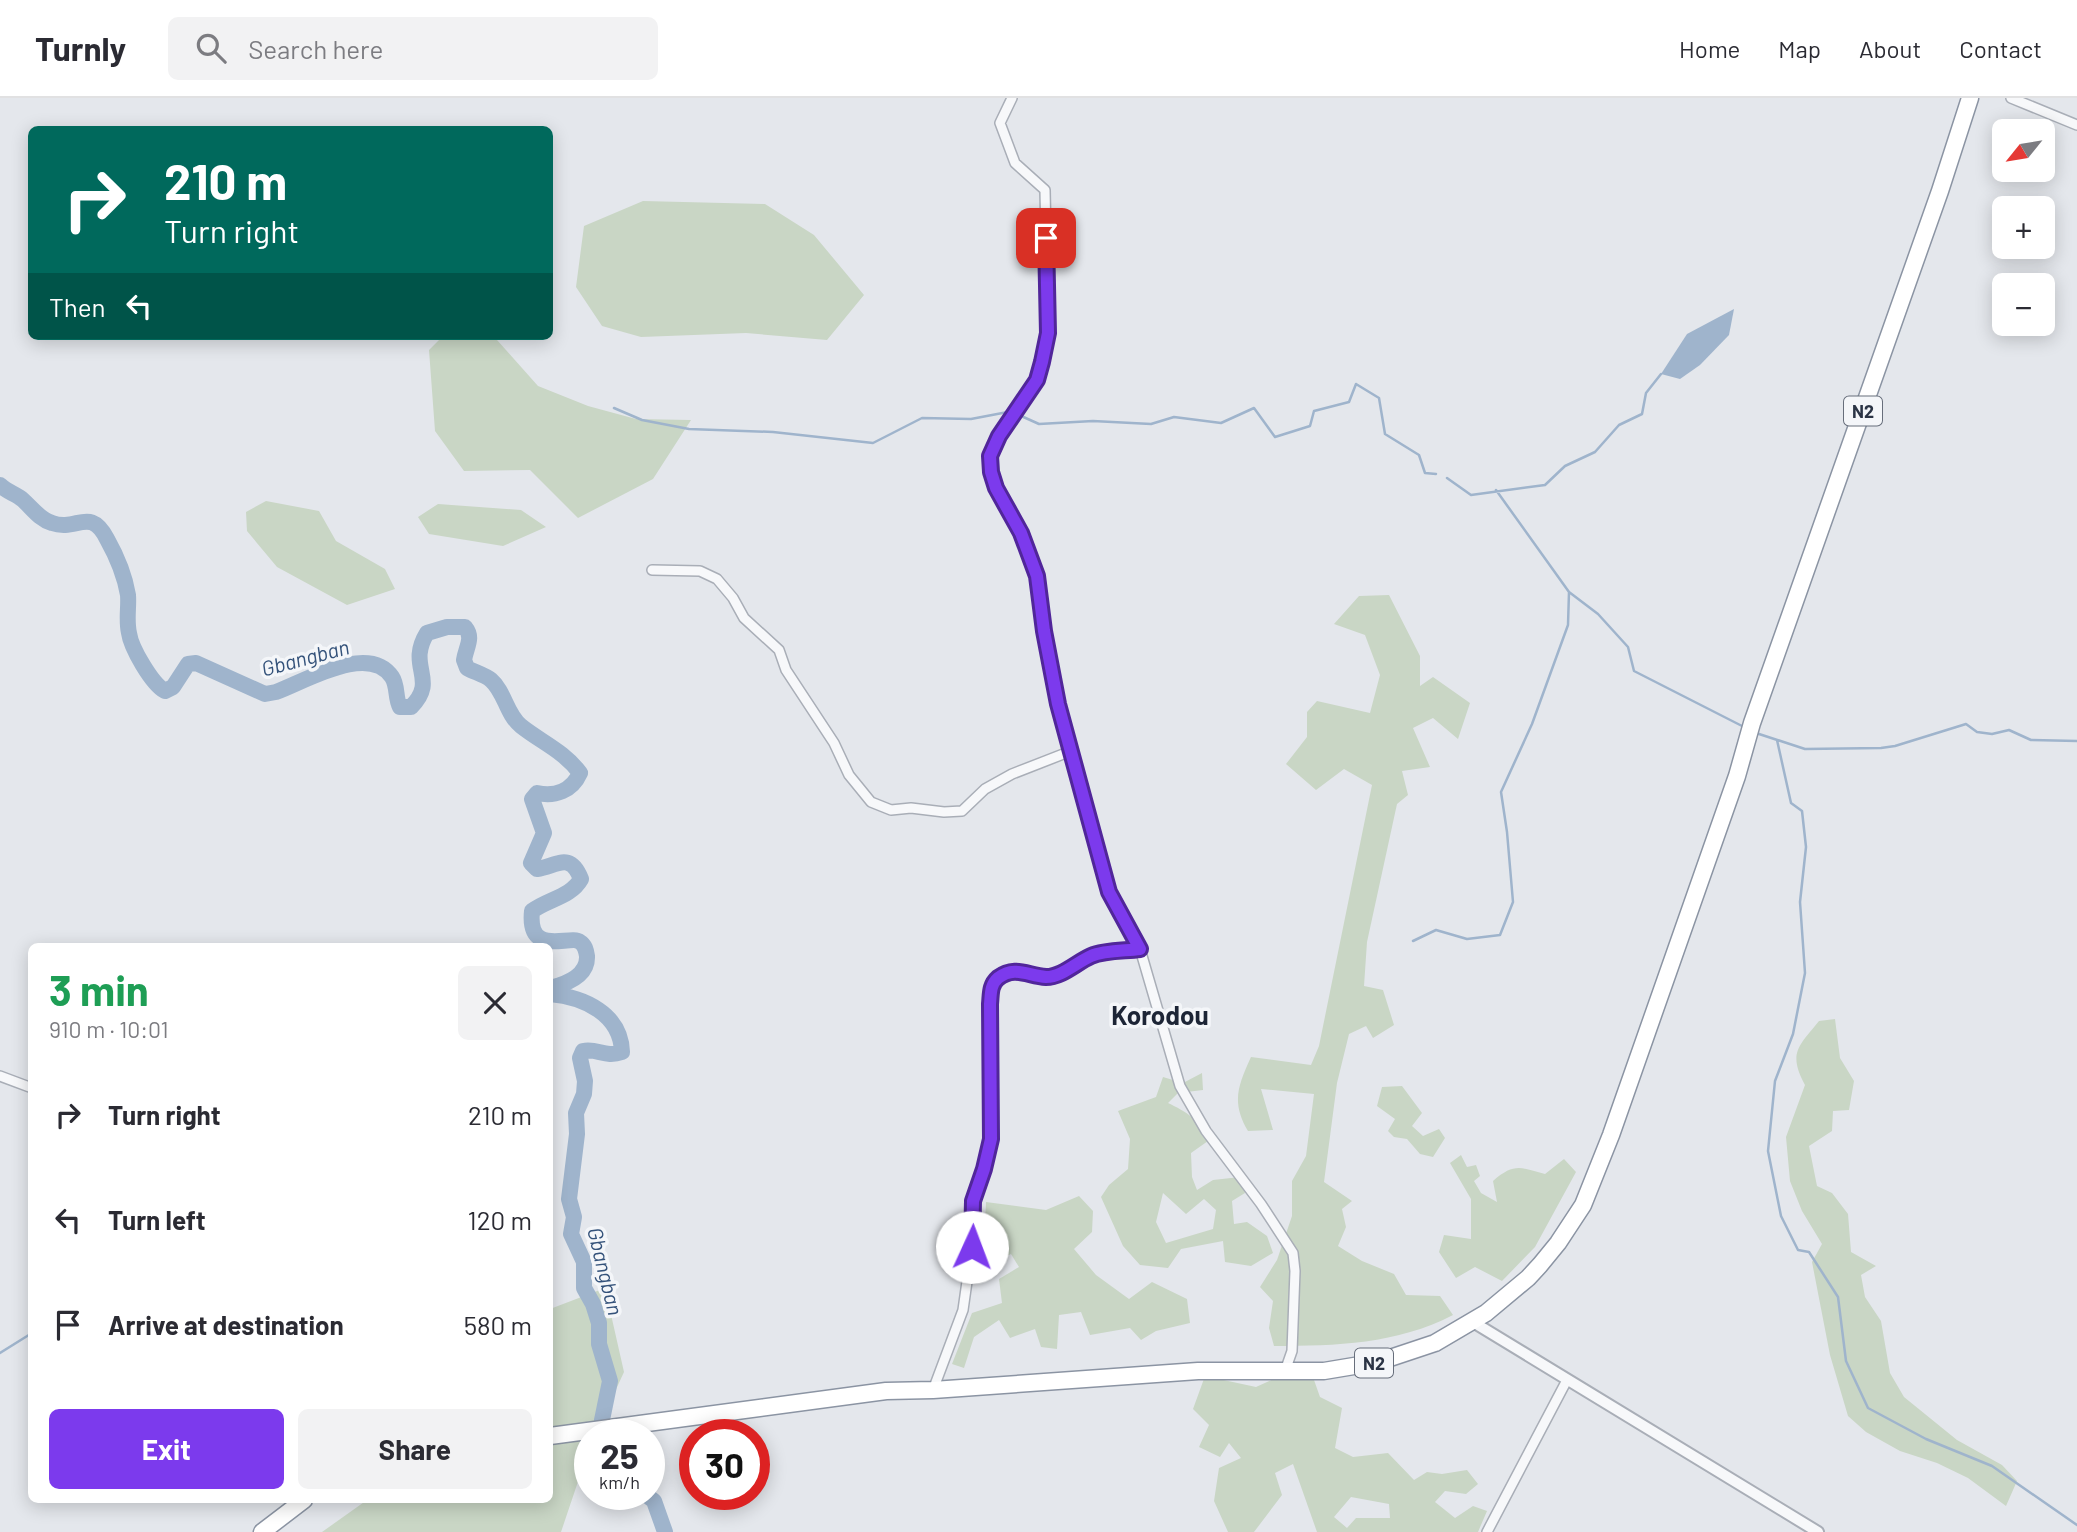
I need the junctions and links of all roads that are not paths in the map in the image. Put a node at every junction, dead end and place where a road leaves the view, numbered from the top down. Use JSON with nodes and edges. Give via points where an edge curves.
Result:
{"nodes":[{"id":1,"x":1012,"y":98,"type":"edge"},
{"id":2,"x":1970,"y":98,"type":"edge"},
{"id":3,"x":2011,"y":98,"type":"edge"},
{"id":4,"x":2077,"y":125,"type":"edge"},
{"id":5,"x":652,"y":570,"type":"dead end"},
{"id":6,"x":1071,"y":751,"type":"junction"},
{"id":7,"x":1140,"y":949,"type":"junction"},
{"id":8,"x":0,"y":1076,"type":"edge"},
{"id":9,"x":28,"y":1086,"type":"edge"},
{"id":10,"x":1473,"y":1322,"type":"junction"},
{"id":11,"x":1285,"y":1371,"type":"junction"},
{"id":12,"x":1567,"y":1380,"type":"junction"},
{"id":13,"x":933,"y":1390,"type":"junction"},
{"id":14,"x":553,"y":1436,"type":"edge"},
{"id":15,"x":300,"y":1503,"type":"edge"},
{"id":16,"x":262,"y":1532,"type":"edge"},
{"id":17,"x":1487,"y":1532,"type":"edge"},
{"id":18,"x":1818,"y":1532,"type":"edge"}],
"edges":[{"from":1,"to":6,"type":"street","via":[[1000,123],[1015,163],[1045,190],[1048,333],[1037,380],[999,436],[990,456],[991,472],[1037,576]]},
{"from":2,"to":10,"type":"highway","number":"N2","via":[[1737,776],[1583,1205],[1528,1278]]},
{"from":3,"to":4,"type":"street"},
{"from":5,"to":6,"type":"street","via":[[700,571],[717,579],[744,618],[779,650],[786,670],[834,743],[849,775],[872,802],[891,810],[962,811],[985,789],[1012,774]]},
{"from":6,"to":7,"type":"street","via":[[1109,892]]},
{"from":7,"to":11,"type":"street","via":[[1180,1086],[1206,1131],[1293,1254],[1292,1351]]},
{"from":7,"to":13,"type":"street","via":[[1093,955],[1048,977],[1009,972],[991,989],[991,1139],[973,1201],[963,1310]]},
{"from":8,"to":9,"type":"street"},
{"from":10,"to":11,"type":"highway","number":"N2","via":[[1435,1343],[1378,1362],[1324,1371]]},
{"from":10,"to":12,"type":"street"},
{"from":11,"to":13,"type":"highway","number":"N2","via":[[1198,1371]]},
{"from":12,"to":17,"type":"street"},
{"from":12,"to":18,"type":"street"},
{"from":13,"to":14,"type":"highway","number":"N2","via":[[886,1391]]},
{"from":15,"to":16,"type":"highway"}]}
